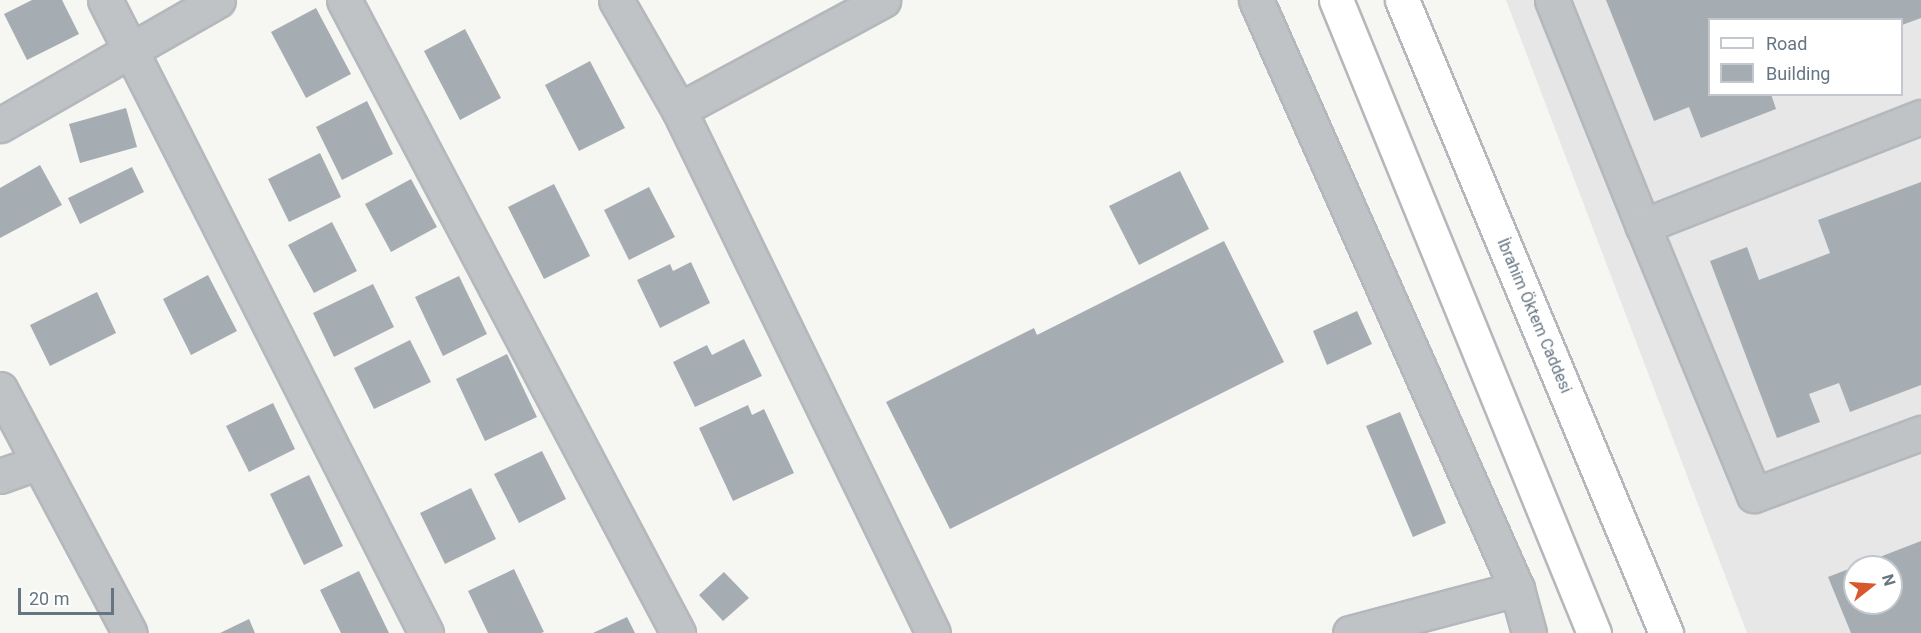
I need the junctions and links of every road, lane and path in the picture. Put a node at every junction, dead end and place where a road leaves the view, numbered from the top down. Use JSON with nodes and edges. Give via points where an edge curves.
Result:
{"nodes":[{"id":1,"x":105,"y":0,"type":"edge"},
{"id":2,"x":218,"y":0,"type":"edge"},
{"id":3,"x":344,"y":0,"type":"edge"},
{"id":4,"x":616,"y":0,"type":"edge"},
{"id":5,"x":883,"y":0,"type":"edge"},
{"id":6,"x":1256,"y":0,"type":"edge"},
{"id":7,"x":1336,"y":0,"type":"edge"},
{"id":8,"x":1402,"y":0,"type":"edge"},
{"id":9,"x":1552,"y":0,"type":"edge"},
{"id":10,"x":129,"y":51,"type":"junction"},
{"id":11,"x":679,"y":110,"type":"junction"},
{"id":12,"x":1921,"y":117,"type":"edge"},
{"id":13,"x":0,"y":125,"type":"edge"},
{"id":14,"x":1643,"y":226,"type":"junction"},
{"id":15,"x":0,"y":390,"type":"edge"},
{"id":16,"x":1921,"y":433,"type":"edge"},
{"id":17,"x":39,"y":462,"type":"junction"},
{"id":18,"x":0,"y":476,"type":"edge"},
{"id":19,"x":1517,"y":590,"type":"junction"},
{"id":20,"x":130,"y":633,"type":"edge"},
{"id":21,"x":426,"y":633,"type":"edge"},
{"id":22,"x":678,"y":633,"type":"edge"},
{"id":23,"x":933,"y":633,"type":"edge"},
{"id":24,"x":1350,"y":633,"type":"edge"},
{"id":25,"x":1529,"y":633,"type":"edge"},
{"id":26,"x":1593,"y":633,"type":"edge"},
{"id":27,"x":1666,"y":633,"type":"edge"}],
"edges":[{"from":1,"to":10,"type":"street"},
{"from":2,"to":10,"type":"street"},
{"from":3,"to":22,"type":"street"},
{"from":4,"to":11,"type":"street"},
{"from":5,"to":11,"type":"street"},
{"from":6,"to":19,"type":"street"},
{"from":7,"to":26,"type":"main road"},
{"from":8,"to":27,"type":"main road","name":"İbrahim Öktem Caddesi"},
{"from":9,"to":14,"type":"street"},
{"from":10,"to":13,"type":"street"},
{"from":10,"to":21,"type":"street"},
{"from":11,"to":23,"type":"street"},
{"from":12,"to":14,"type":"street"},
{"from":14,"to":16,"type":"street","via":[[1754,495]]},
{"from":15,"to":17,"type":"street"},
{"from":17,"to":18,"type":"street"},
{"from":17,"to":20,"type":"street"},
{"from":19,"to":24,"type":"street"},
{"from":19,"to":25,"type":"street"}]}
